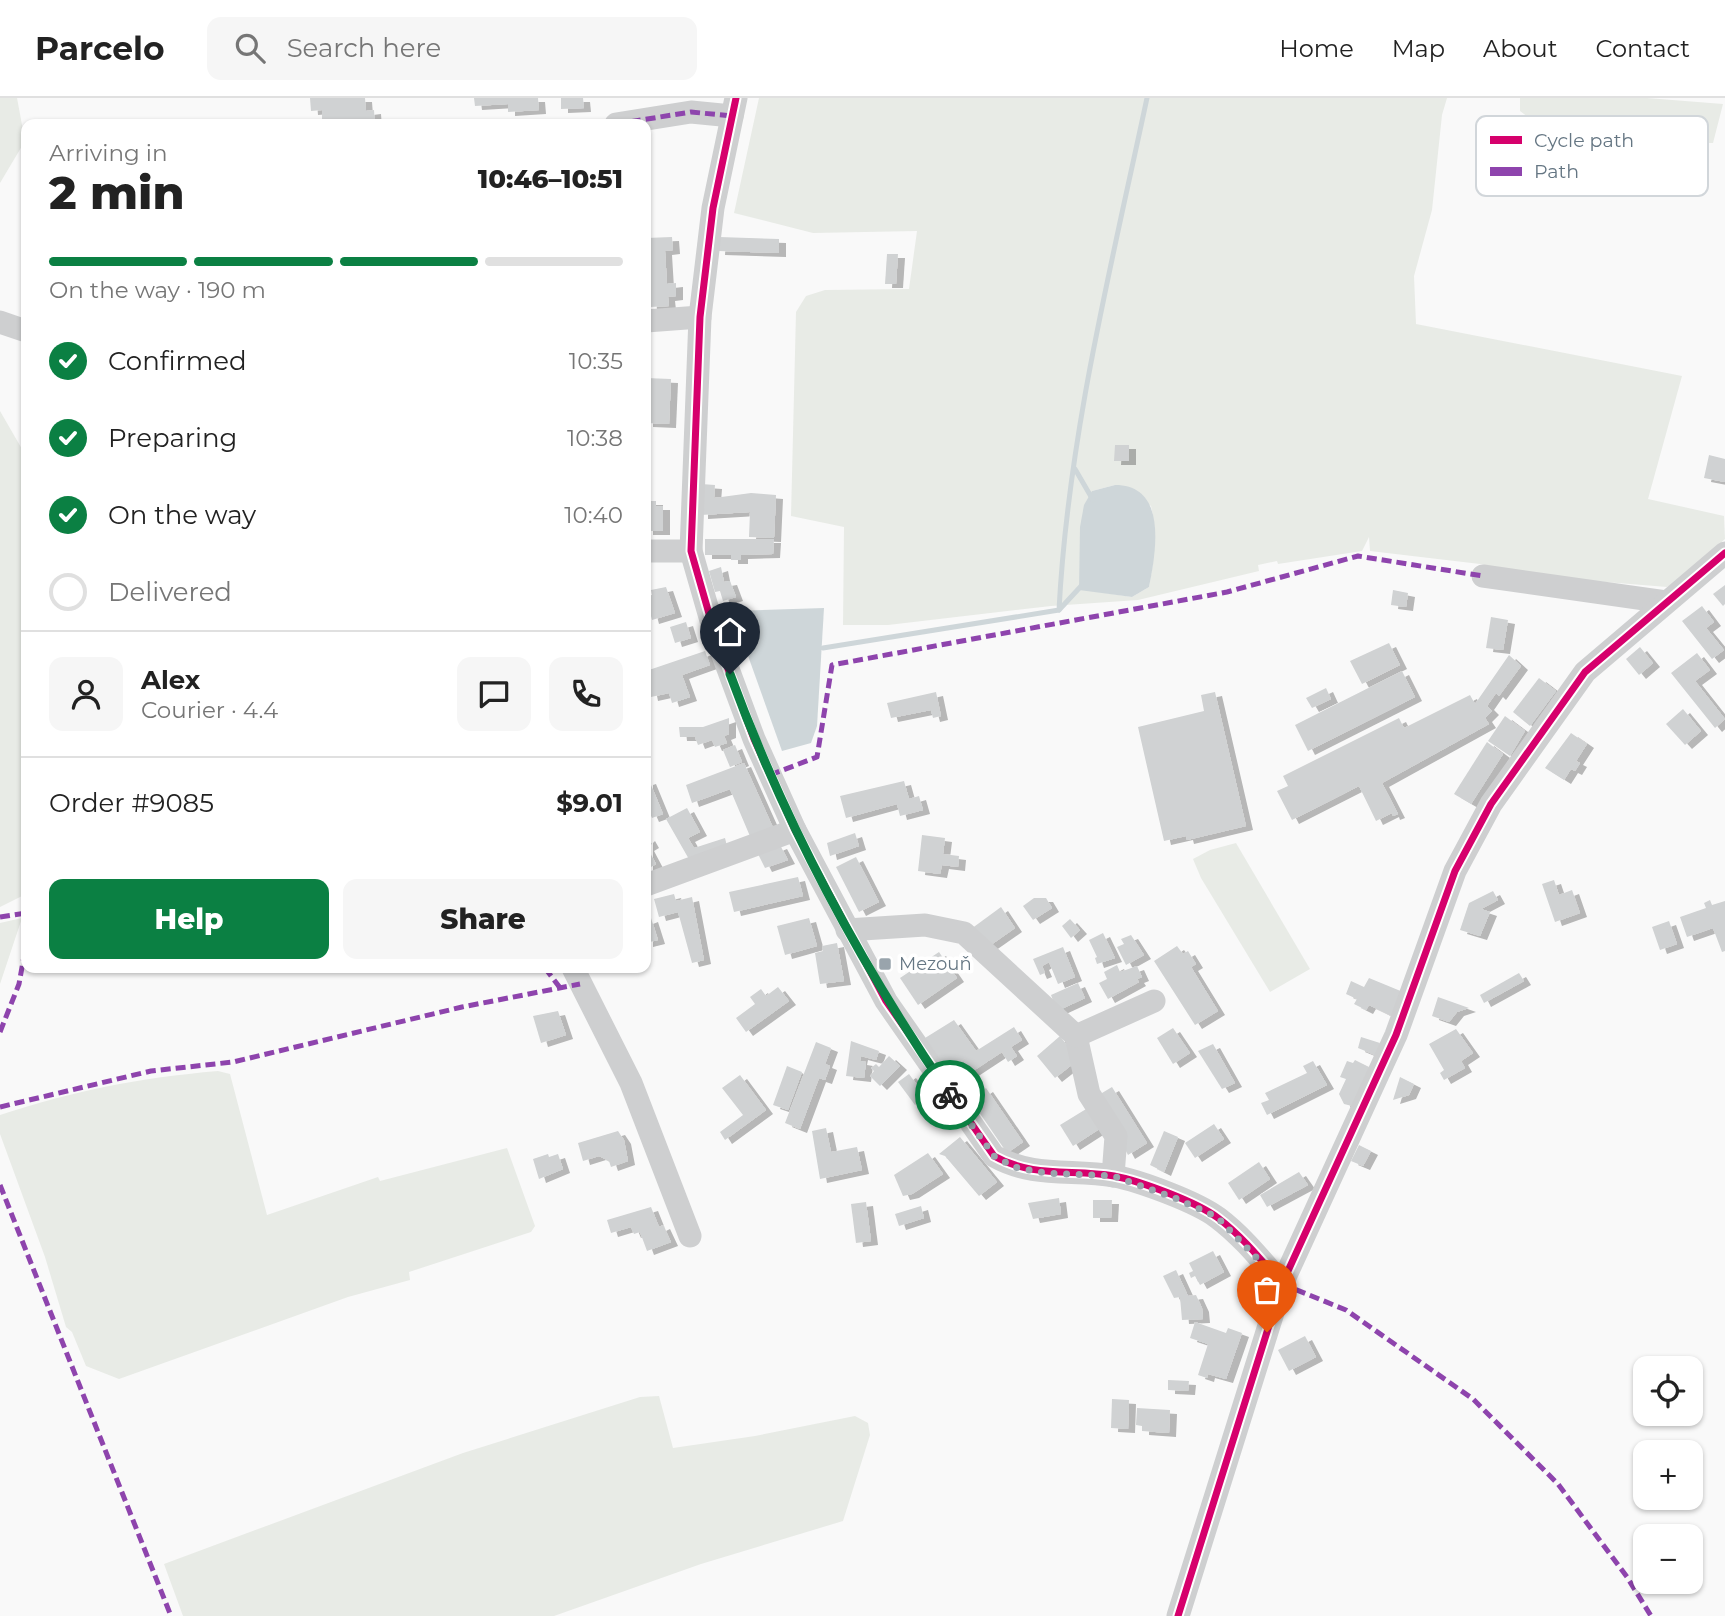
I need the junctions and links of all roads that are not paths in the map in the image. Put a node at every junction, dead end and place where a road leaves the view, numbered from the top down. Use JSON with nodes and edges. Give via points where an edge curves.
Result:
{"nodes":[{"id":1,"x":734,"y":107,"type":"edge"},
{"id":2,"x":647,"y":119,"type":"edge"},
{"id":3,"x":700,"y":317,"type":"junction"},
{"id":4,"x":651,"y":321,"type":"edge"},
{"id":5,"x":0,"y":322,"type":"edge"},
{"id":6,"x":21,"y":329,"type":"edge"},
{"id":7,"x":651,"y":551,"type":"edge"},
{"id":8,"x":691,"y":551,"type":"junction"},
{"id":9,"x":1725,"y":553,"type":"edge"},
{"id":10,"x":1483,"y":576,"type":"dead end"},
{"id":11,"x":1665,"y":602,"type":"junction"},
{"id":12,"x":795,"y":830,"type":"junction"},
{"id":13,"x":651,"y":883,"type":"edge"},
{"id":14,"x":847,"y":930,"type":"junction"},
{"id":15,"x":576,"y":973,"type":"edge"},
{"id":16,"x":1154,"y":1000,"type":"dead end"},
{"id":17,"x":1076,"y":1036,"type":"junction"},
{"id":18,"x":1113,"y":1176,"type":"junction"},
{"id":19,"x":690,"y":1236,"type":"dead end"},
{"id":20,"x":1282,"y":1284,"type":"junction"},
{"id":21,"x":1178,"y":1616,"type":"edge"}],
"edges":[{"from":1,"to":2,"type":"street"},
{"from":1,"to":3,"type":"street","via":[[713,208]]},
{"from":3,"to":4,"type":"street"},
{"from":3,"to":8,"type":"street"},
{"from":5,"to":6,"type":"street"},
{"from":7,"to":8,"type":"street"},
{"from":8,"to":12,"type":"street","via":[[714,631]]},
{"from":9,"to":11,"type":"street"},
{"from":10,"to":11,"type":"street"},
{"from":11,"to":20,"type":"street","via":[[1586,672],[1490,804],[1455,871],[1396,1035]]},
{"from":12,"to":13,"type":"street"},
{"from":12,"to":14,"type":"street"},
{"from":14,"to":17,"type":"street","via":[[925,925],[964,933]]},
{"from":14,"to":18,"type":"street","via":[[886,1001],[994,1156],[1034,1171]]},
{"from":15,"to":19,"type":"street","via":[[631,1083]]},
{"from":16,"to":17,"type":"street"},
{"from":17,"to":18,"type":"street","via":[[1090,1094],[1116,1136]]},
{"from":18,"to":20,"type":"street","via":[[1144,1184],[1217,1217]]},
{"from":20,"to":21,"type":"street"}]}
